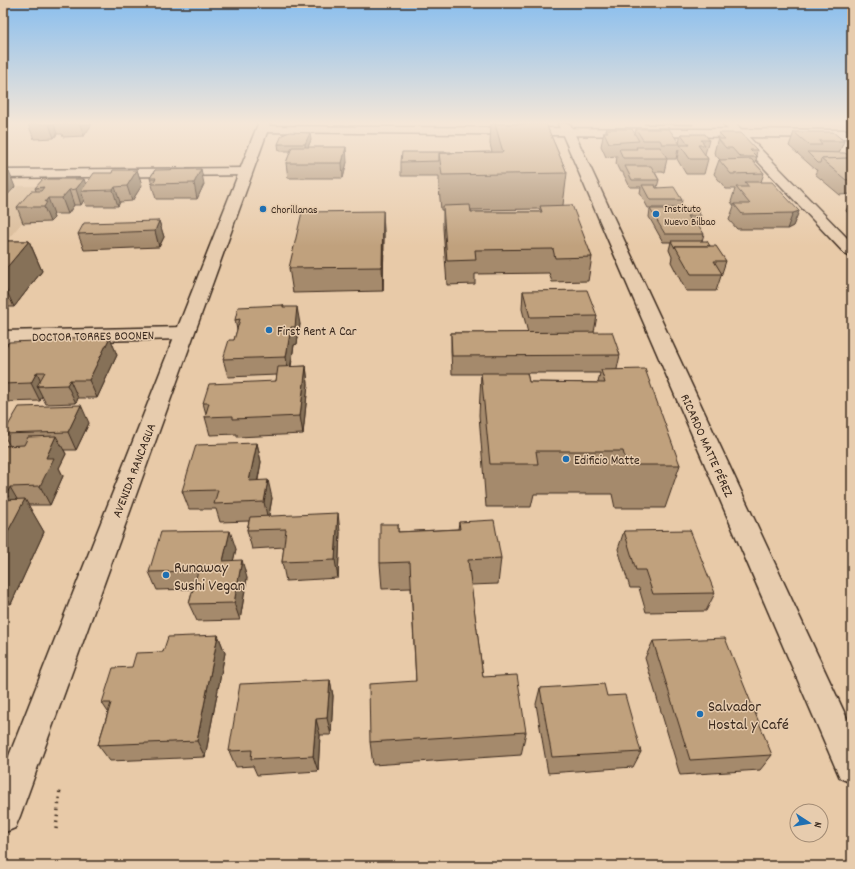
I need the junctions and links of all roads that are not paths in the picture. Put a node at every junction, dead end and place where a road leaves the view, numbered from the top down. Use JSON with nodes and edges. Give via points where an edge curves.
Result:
{"nodes":[{"id":1,"x":249,"y":165,"type":"edge"},
{"id":2,"x":581,"y":165,"type":"edge"},
{"id":3,"x":767,"y":165,"type":"edge"},
{"id":4,"x":246,"y":172,"type":"junction"},
{"id":5,"x":3,"y":174,"type":"edge"},
{"id":6,"x":852,"y":252,"type":"edge"},
{"id":7,"x":184,"y":333,"type":"junction"},
{"id":8,"x":3,"y":337,"type":"edge"},
{"id":9,"x":852,"y":766,"type":"edge"},
{"id":10,"x":3,"y":816,"type":"edge"}],
"edges":[{"from":1,"to":4,"type":"street","name":"AVENIDA RANCAGUA"},
{"from":2,"to":9,"type":"street","name":"RICARDO MATTE PÉREZ"},
{"from":3,"to":6,"type":"street"},
{"from":4,"to":5,"type":"street"},
{"from":4,"to":7,"type":"street","name":"AVENIDA RANCAGUA"},
{"from":7,"to":8,"type":"street","name":"DOCTOR TORRES BOONEN"},
{"from":7,"to":10,"type":"street","name":"AVENIDA RANCAGUA"}]}
